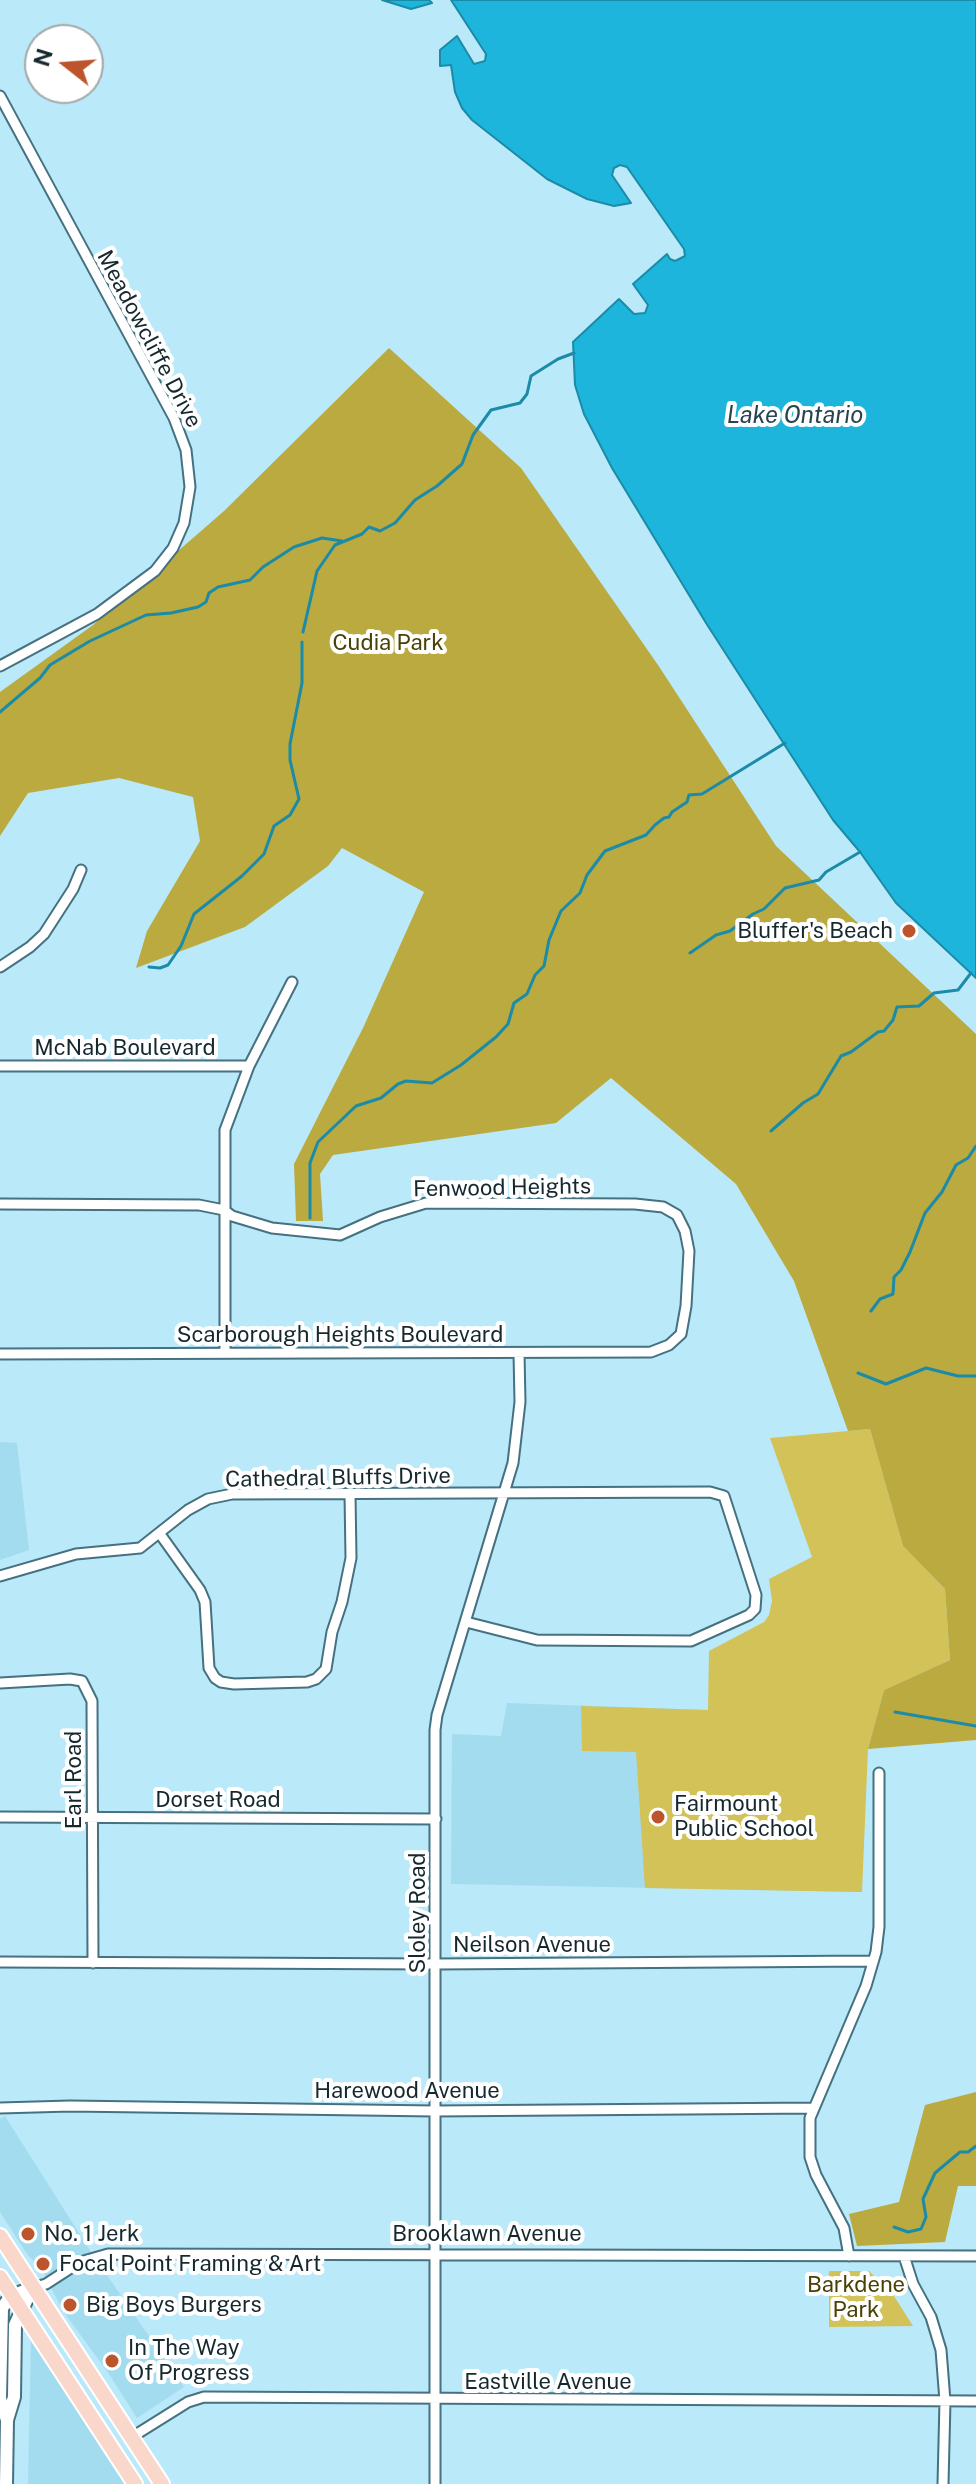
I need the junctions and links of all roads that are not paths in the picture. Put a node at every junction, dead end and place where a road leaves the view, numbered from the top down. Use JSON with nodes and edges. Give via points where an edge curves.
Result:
{"nodes":[{"id":1,"x":0,"y":96,"type":"edge"},
{"id":2,"x":0,"y":666,"type":"edge"},
{"id":3,"x":81,"y":870,"type":"dead end"},
{"id":4,"x":0,"y":967,"type":"edge"},
{"id":5,"x":292,"y":982,"type":"dead end"},
{"id":6,"x":0,"y":1066,"type":"edge"},
{"id":7,"x":249,"y":1066,"type":"junction"},
{"id":8,"x":0,"y":1204,"type":"edge"},
{"id":9,"x":224,"y":1210,"type":"junction"},
{"id":10,"x":677,"y":1339,"type":"joint"},
{"id":11,"x":225,"y":1352,"type":"junction"},
{"id":12,"x":519,"y":1353,"type":"junction"},
{"id":13,"x":0,"y":1354,"type":"edge"},
{"id":14,"x":350,"y":1494,"type":"junction"},
{"id":15,"x":505,"y":1494,"type":"junction"},
{"id":16,"x":160,"y":1534,"type":"junction"},
{"id":17,"x":0,"y":1576,"type":"edge"},
{"id":18,"x":466,"y":1622,"type":"junction"},
{"id":19,"x":0,"y":1683,"type":"edge"},
{"id":20,"x":879,"y":1773,"type":"dead end"},
{"id":21,"x":0,"y":1817,"type":"edge"},
{"id":22,"x":92,"y":1818,"type":"junction"},
{"id":23,"x":436,"y":1819,"type":"junction"},
{"id":24,"x":872,"y":1961,"type":"junction"},
{"id":25,"x":0,"y":1962,"type":"edge"},
{"id":26,"x":93,"y":1963,"type":"junction"},
{"id":27,"x":436,"y":1964,"type":"junction"},
{"id":28,"x":0,"y":2108,"type":"edge"},
{"id":29,"x":814,"y":2108,"type":"junction"},
{"id":30,"x":435,"y":2111,"type":"junction"},
{"id":31,"x":0,"y":2236,"type":"edge"},
{"id":32,"x":435,"y":2254,"type":"junction"},
{"id":33,"x":849,"y":2256,"type":"junction"},
{"id":34,"x":904,"y":2256,"type":"junction"},
{"id":35,"x":976,"y":2256,"type":"edge"},
{"id":36,"x":0,"y":2277,"type":"edge"},
{"id":37,"x":32,"y":2288,"type":"junction"},
{"id":38,"x":11,"y":2296,"type":"junction"},
{"id":39,"x":22,"y":2312,"type":"junction"},
{"id":40,"x":435,"y":2400,"type":"junction"},
{"id":41,"x":945,"y":2401,"type":"junction"},
{"id":42,"x":976,"y":2401,"type":"edge"},
{"id":43,"x":7,"y":2420,"type":"junction"},
{"id":44,"x":132,"y":2437,"type":"junction"},
{"id":45,"x":6,"y":2484,"type":"edge"},
{"id":46,"x":135,"y":2484,"type":"edge"},
{"id":47,"x":162,"y":2484,"type":"edge"},
{"id":48,"x":435,"y":2484,"type":"edge"},
{"id":49,"x":943,"y":2484,"type":"edge"}],
"edges":[{"from":1,"to":2,"type":"street","name":"Meadowcliffe Drive","via":[[174,418],[186,450],[190,487],[184,523],[155,571],[97,614]]},
{"from":3,"to":4,"type":"street","via":[[44,934]]},
{"from":5,"to":7,"type":"street"},
{"from":6,"to":7,"type":"street","name":"McNab Boulevard"},
{"from":7,"to":9,"type":"street","via":[[225,1130]]},
{"from":8,"to":9,"type":"street","name":"Fenwood Heights","via":[[177,1203]]},
{"from":9,"to":10,"type":"street","name":"Fenwood Heights","via":[[272,1228],[340,1235],[426,1203],[663,1207],[677,1215],[689,1251],[683,1327]]},
{"from":9,"to":11,"type":"street"},
{"from":10,"to":12,"type":"street","name":"Scarborough Heights Boulevard","via":[[651,1352]]},
{"from":11,"to":12,"type":"street","name":"Scarborough Heights Boulevard"},
{"from":11,"to":13,"type":"street","name":"Scarborough Heights Boulevard"},
{"from":12,"to":15,"type":"street","name":"Sloley Road","via":[[518,1436]]},
{"from":14,"to":15,"type":"street","name":"Cathedral Bluffs Drive"},
{"from":14,"to":16,"type":"street","name":"Cathedral Bluffs Drive","via":[[232,1494],[208,1499]]},
{"from":14,"to":16,"type":"street","via":[[351,1558],[342,1602],[326,1669],[307,1682],[234,1684],[215,1678],[209,1668],[205,1602]]},
{"from":15,"to":18,"type":"street","name":"Sloley Road"},
{"from":15,"to":18,"type":"street","name":"Cathedral Bluffs Drive","via":[[724,1496],[752,1579],[755,1609],[691,1641],[537,1640]]},
{"from":16,"to":17,"type":"street","name":"Cathedral Bluffs Drive","via":[[140,1548],[63,1557]]},
{"from":18,"to":23,"type":"street","name":"Sloley Road","via":[[436,1721]]},
{"from":19,"to":22,"type":"street","name":"Earl Road","via":[[70,1679],[82,1681],[88,1689]]},
{"from":20,"to":24,"type":"street","via":[[879,1927]]},
{"from":21,"to":22,"type":"street","name":"Dorset Road"},
{"from":22,"to":23,"type":"street","name":"Dorset Road"},
{"from":22,"to":26,"type":"street","name":"Earl Road"},
{"from":23,"to":27,"type":"street","name":"Sloley Road"},
{"from":24,"to":27,"type":"street","name":"Neilson Avenue"},
{"from":24,"to":29,"type":"street"},
{"from":25,"to":26,"type":"street","name":"Neilson Avenue"},
{"from":26,"to":27,"type":"street","name":"Neilson Avenue"},
{"from":27,"to":30,"type":"street","name":"Sloley Road"},
{"from":28,"to":30,"type":"street","name":"Harewood Avenue"},
{"from":29,"to":30,"type":"street","name":"Harewood Avenue"},
{"from":29,"to":33,"type":"street","via":[[810,2157],[844,2228]]},
{"from":30,"to":32,"type":"street","name":"Sloley Road"},
{"from":31,"to":37,"type":"main road"},
{"from":32,"to":33,"type":"street","name":"Brooklawn Avenue"},
{"from":32,"to":37,"type":"street","name":"Brooklawn Avenue","via":[[108,2254],[80,2262]]},
{"from":32,"to":40,"type":"street","name":"Sloley Road"},
{"from":33,"to":34,"type":"street","name":"Brooklawn Avenue"},
{"from":34,"to":35,"type":"street","name":"Brooklawn Avenue"},
{"from":34,"to":41,"type":"street","via":[[939,2338]]},
{"from":36,"to":38,"type":"main road"},
{"from":37,"to":38,"type":"main road"},
{"from":37,"to":39,"type":"main road"},
{"from":37,"to":44,"type":"main road"},
{"from":38,"to":39,"type":"main road"},
{"from":38,"to":43,"type":"main road","via":[[2,2308],[0,2399]]},
{"from":39,"to":43,"type":"main road","via":[[15,2325],[14,2397]]},
{"from":39,"to":46,"type":"main road"},
{"from":40,"to":41,"type":"street","name":"Eastville Avenue"},
{"from":40,"to":44,"type":"street","name":"Eastville Avenue","via":[[204,2397]]},
{"from":40,"to":48,"type":"street","name":"Sloley Road"},
{"from":41,"to":42,"type":"street","name":"Eastville Avenue"},
{"from":41,"to":49,"type":"street"},
{"from":43,"to":45,"type":"main road"},
{"from":44,"to":47,"type":"main road"}]}
